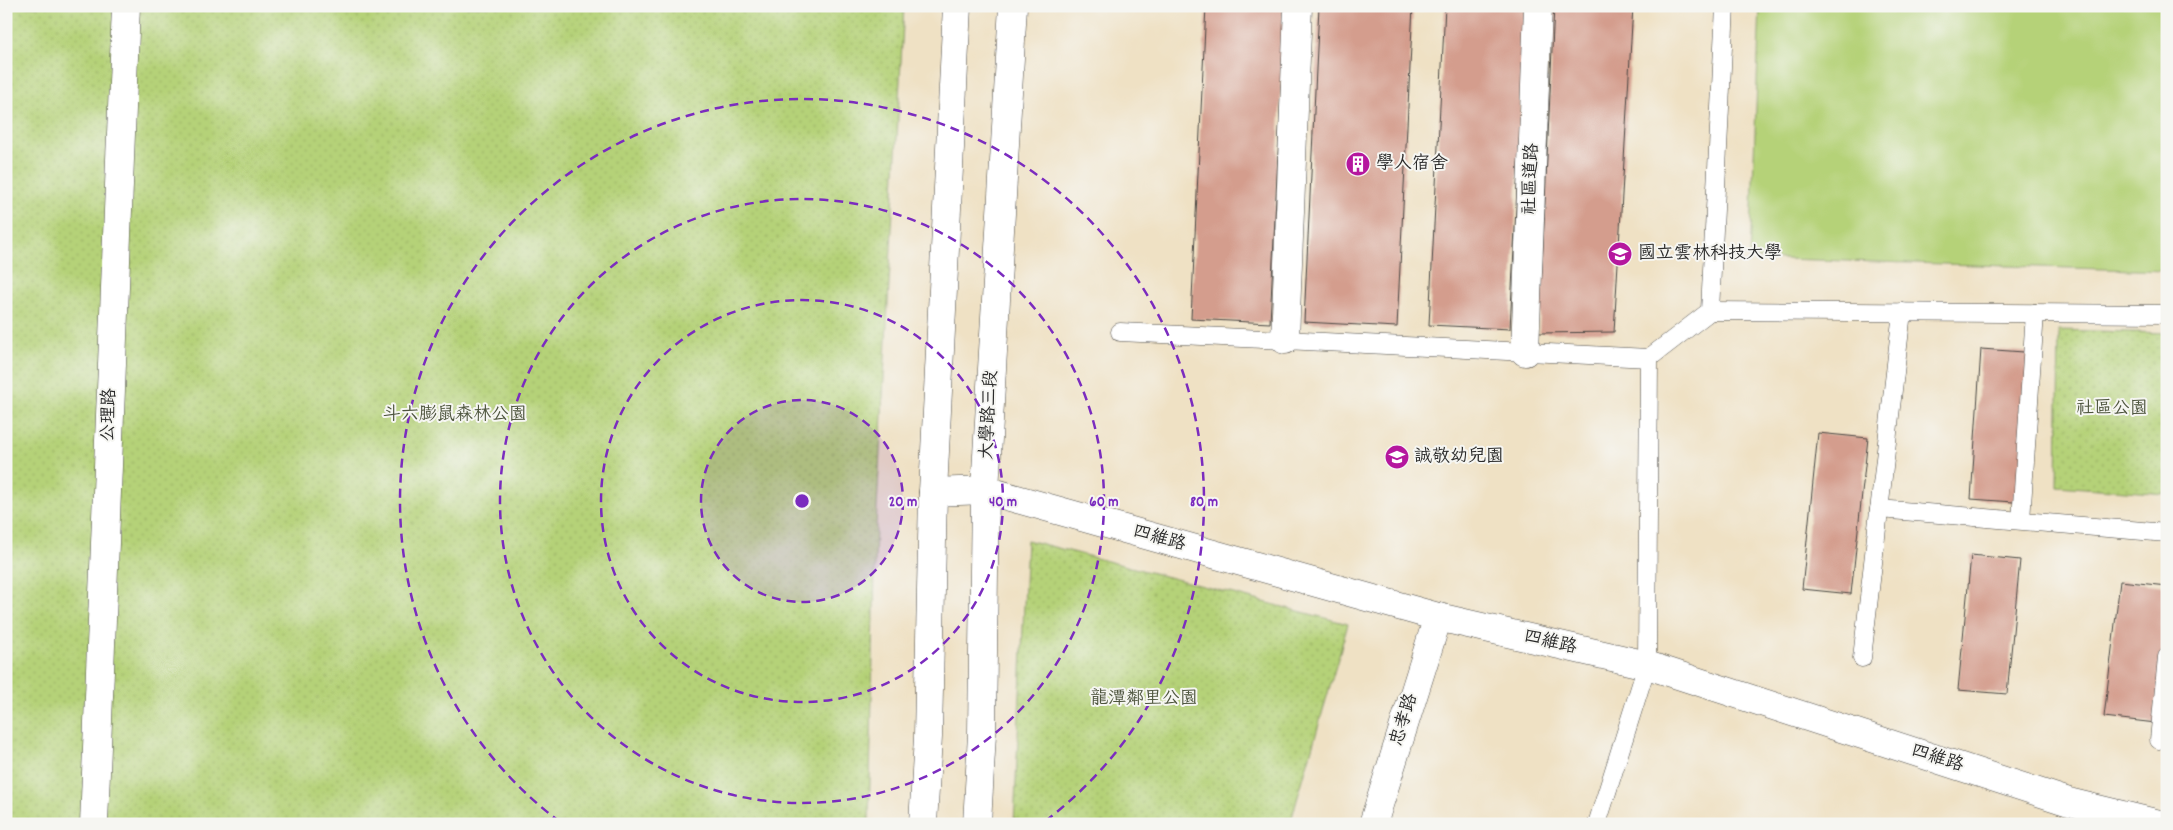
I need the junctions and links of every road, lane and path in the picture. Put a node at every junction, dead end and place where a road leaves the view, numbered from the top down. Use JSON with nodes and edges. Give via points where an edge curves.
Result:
{"nodes":[{"id":1,"x":126,"y":6,"type":"edge"},
{"id":2,"x":957,"y":6,"type":"edge"},
{"id":3,"x":1013,"y":6,"type":"edge"},
{"id":4,"x":1298,"y":6,"type":"edge"},
{"id":5,"x":1538,"y":6,"type":"edge"},
{"id":6,"x":1725,"y":6,"type":"edge"},
{"id":7,"x":1710,"y":311,"type":"junction"},
{"id":8,"x":1902,"y":312,"type":"junction"},
{"id":9,"x":2035,"y":313,"type":"junction"},
{"id":10,"x":2167,"y":314,"type":"edge"},
{"id":11,"x":1120,"y":332,"type":"dead end"},
{"id":12,"x":1285,"y":340,"type":"junction"},
{"id":13,"x":1526,"y":352,"type":"junction"},
{"id":14,"x":1649,"y":358,"type":"junction"},
{"id":15,"x":985,"y":490,"type":"junction"},
{"id":16,"x":933,"y":492,"type":"junction"},
{"id":17,"x":1879,"y":509,"type":"junction"},
{"id":18,"x":2021,"y":520,"type":"junction"},
{"id":19,"x":2167,"y":532,"type":"edge"},
{"id":20,"x":1438,"y":617,"type":"junction"},
{"id":21,"x":2167,"y":657,"type":"edge"},
{"id":22,"x":1862,"y":658,"type":"dead end"},
{"id":23,"x":1647,"y":665,"type":"junction"},
{"id":24,"x":2159,"y":740,"type":"dead end"},
{"id":25,"x":2066,"y":813,"type":"edge"},
{"id":26,"x":94,"y":824,"type":"edge"},
{"id":27,"x":923,"y":824,"type":"edge"},
{"id":28,"x":977,"y":824,"type":"edge"},
{"id":29,"x":1373,"y":824,"type":"edge"},
{"id":30,"x":1597,"y":824,"type":"edge"},
{"id":31,"x":2160,"y":824,"type":"edge"}],
"edges":[{"from":1,"to":26,"type":"street","name":"公理路"},
{"from":2,"to":16,"type":"street"},
{"from":3,"to":15,"type":"street","name":"大學路三段"},
{"from":4,"to":12,"type":"street"},
{"from":5,"to":13,"type":"street","name":"社區道路"},
{"from":6,"to":7,"type":"lane"},
{"from":7,"to":8,"type":"lane"},
{"from":7,"to":14,"type":"lane"},
{"from":8,"to":9,"type":"lane"},
{"from":8,"to":17,"type":"lane"},
{"from":9,"to":10,"type":"lane"},
{"from":9,"to":18,"type":"lane"},
{"from":11,"to":12,"type":"lane"},
{"from":12,"to":13,"type":"lane"},
{"from":13,"to":14,"type":"lane"},
{"from":14,"to":23,"type":"lane"},
{"from":15,"to":16,"type":"street","name":"四維路"},
{"from":15,"to":20,"type":"street","name":"四維路"},
{"from":15,"to":28,"type":"street","name":"大學路三段","via":[[982,734]]},
{"from":16,"to":27,"type":"street"},
{"from":17,"to":18,"type":"lane"},
{"from":17,"to":22,"type":"lane"},
{"from":18,"to":19,"type":"lane"},
{"from":20,"to":23,"type":"street","name":"四維路"},
{"from":20,"to":29,"type":"street","name":"忠孝路"},
{"from":21,"to":24,"type":"lane"},
{"from":23,"to":25,"type":"street","name":"四維路"},
{"from":23,"to":30,"type":"lane"},
{"from":25,"to":31,"type":"street","name":"四維路"}]}
